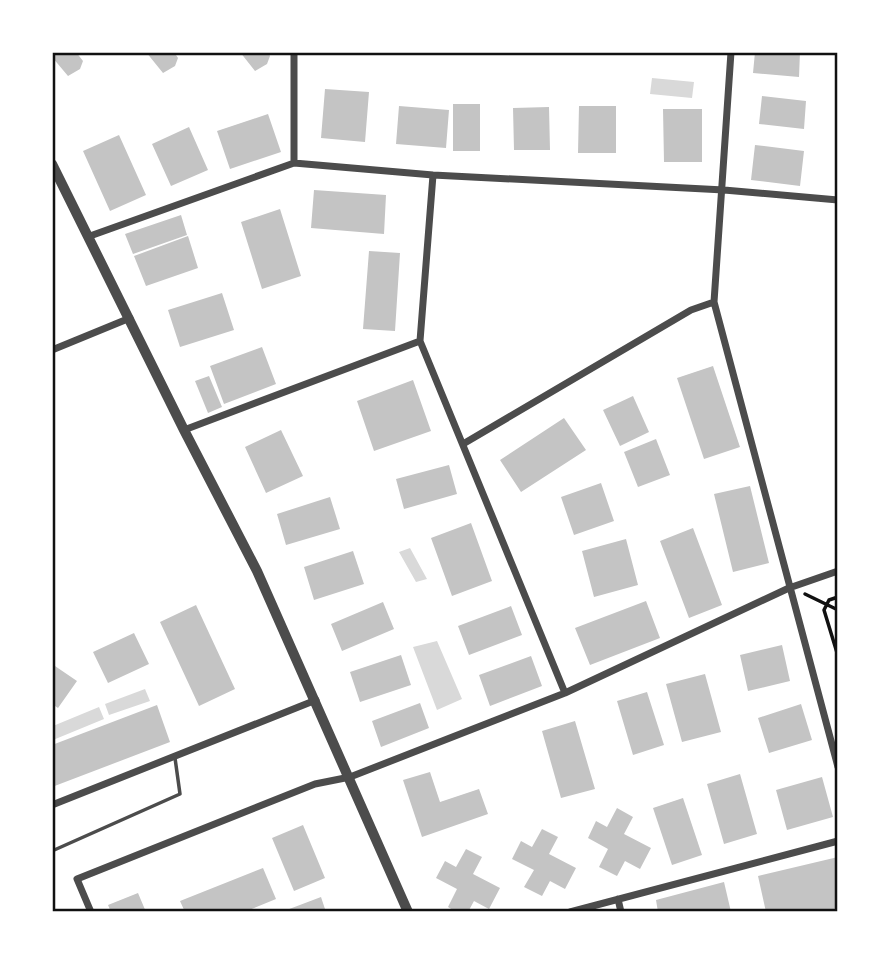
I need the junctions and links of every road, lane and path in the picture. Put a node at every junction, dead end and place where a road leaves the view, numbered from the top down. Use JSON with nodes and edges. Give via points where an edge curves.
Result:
{"nodes":[{"id":1,"x":294,"y":52,"type":"edge"},
{"id":2,"x":732,"y":52,"type":"edge"},
{"id":3,"x":294,"y":163,"type":"junction"},
{"id":4,"x":52,"y":164,"type":"edge"},
{"id":5,"x":433,"y":175,"type":"junction"},
{"id":6,"x":724,"y":190,"type":"junction"},
{"id":7,"x":838,"y":200,"type":"edge"},
{"id":8,"x":90,"y":236,"type":"junction"},
{"id":9,"x":714,"y":302,"type":"junction"},
{"id":10,"x":130,"y":318,"type":"junction"},
{"id":11,"x":420,"y":341,"type":"junction"},
{"id":12,"x":52,"y":350,"type":"edge"},
{"id":13,"x":184,"y":430,"type":"junction"},
{"id":14,"x":463,"y":444,"type":"junction"},
{"id":15,"x":838,"y":571,"type":"edge"},
{"id":16,"x":799,"y":585,"type":"junction"},
{"id":17,"x":789,"y":588,"type":"junction"},
{"id":18,"x":838,"y":597,"type":"edge"},
{"id":19,"x":825,"y":604,"type":"junction"},
{"id":20,"x":838,"y":610,"type":"edge"},
{"id":21,"x":838,"y":656,"type":"edge"},
{"id":22,"x":565,"y":692,"type":"junction"},
{"id":23,"x":316,"y":701,"type":"junction"},
{"id":24,"x":175,"y":755,"type":"junction"},
{"id":25,"x":838,"y":767,"type":"edge"},
{"id":26,"x":350,"y":777,"type":"junction"},
{"id":27,"x":52,"y":805,"type":"edge"},
{"id":28,"x":838,"y":841,"type":"edge"},
{"id":29,"x":52,"y":851,"type":"edge"},
{"id":30,"x":618,"y":899,"type":"junction"},
{"id":31,"x":91,"y":912,"type":"edge"},
{"id":32,"x":408,"y":912,"type":"edge"},
{"id":33,"x":570,"y":912,"type":"edge"},
{"id":34,"x":621,"y":912,"type":"edge"}],
"edges":[{"from":1,"to":3,"type":"street"},
{"from":2,"to":6,"type":"street"},
{"from":3,"to":5,"type":"street"},
{"from":3,"to":8,"type":"street"},
{"from":4,"to":8,"type":"street"},
{"from":5,"to":6,"type":"street"},
{"from":5,"to":11,"type":"street"},
{"from":6,"to":7,"type":"street"},
{"from":6,"to":9,"type":"street"},
{"from":8,"to":10,"type":"street"},
{"from":9,"to":14,"type":"street","via":[[691,310]]},
{"from":9,"to":17,"type":"street"},
{"from":10,"to":12,"type":"street"},
{"from":10,"to":13,"type":"street"},
{"from":11,"to":13,"type":"street"},
{"from":11,"to":14,"type":"street"},
{"from":13,"to":23,"type":"street","via":[[257,571]]},
{"from":14,"to":22,"type":"street"},
{"from":15,"to":16,"type":"street"},
{"from":16,"to":17,"type":"street"},
{"from":16,"to":19,"type":"path","via":[[801,593]]},
{"from":17,"to":22,"type":"street"},
{"from":17,"to":25,"type":"street"},
{"from":18,"to":19,"type":"path"},
{"from":19,"to":20,"type":"path"},
{"from":19,"to":21,"type":"path"},
{"from":22,"to":26,"type":"street"},
{"from":23,"to":24,"type":"street"},
{"from":23,"to":26,"type":"street"},
{"from":24,"to":27,"type":"street"},
{"from":24,"to":29,"type":"lane","via":[[180,794]]},
{"from":26,"to":31,"type":"street","via":[[315,784],[78,879]]},
{"from":26,"to":32,"type":"street"},
{"from":28,"to":30,"type":"street"},
{"from":30,"to":33,"type":"street"},
{"from":30,"to":34,"type":"street"}]}
